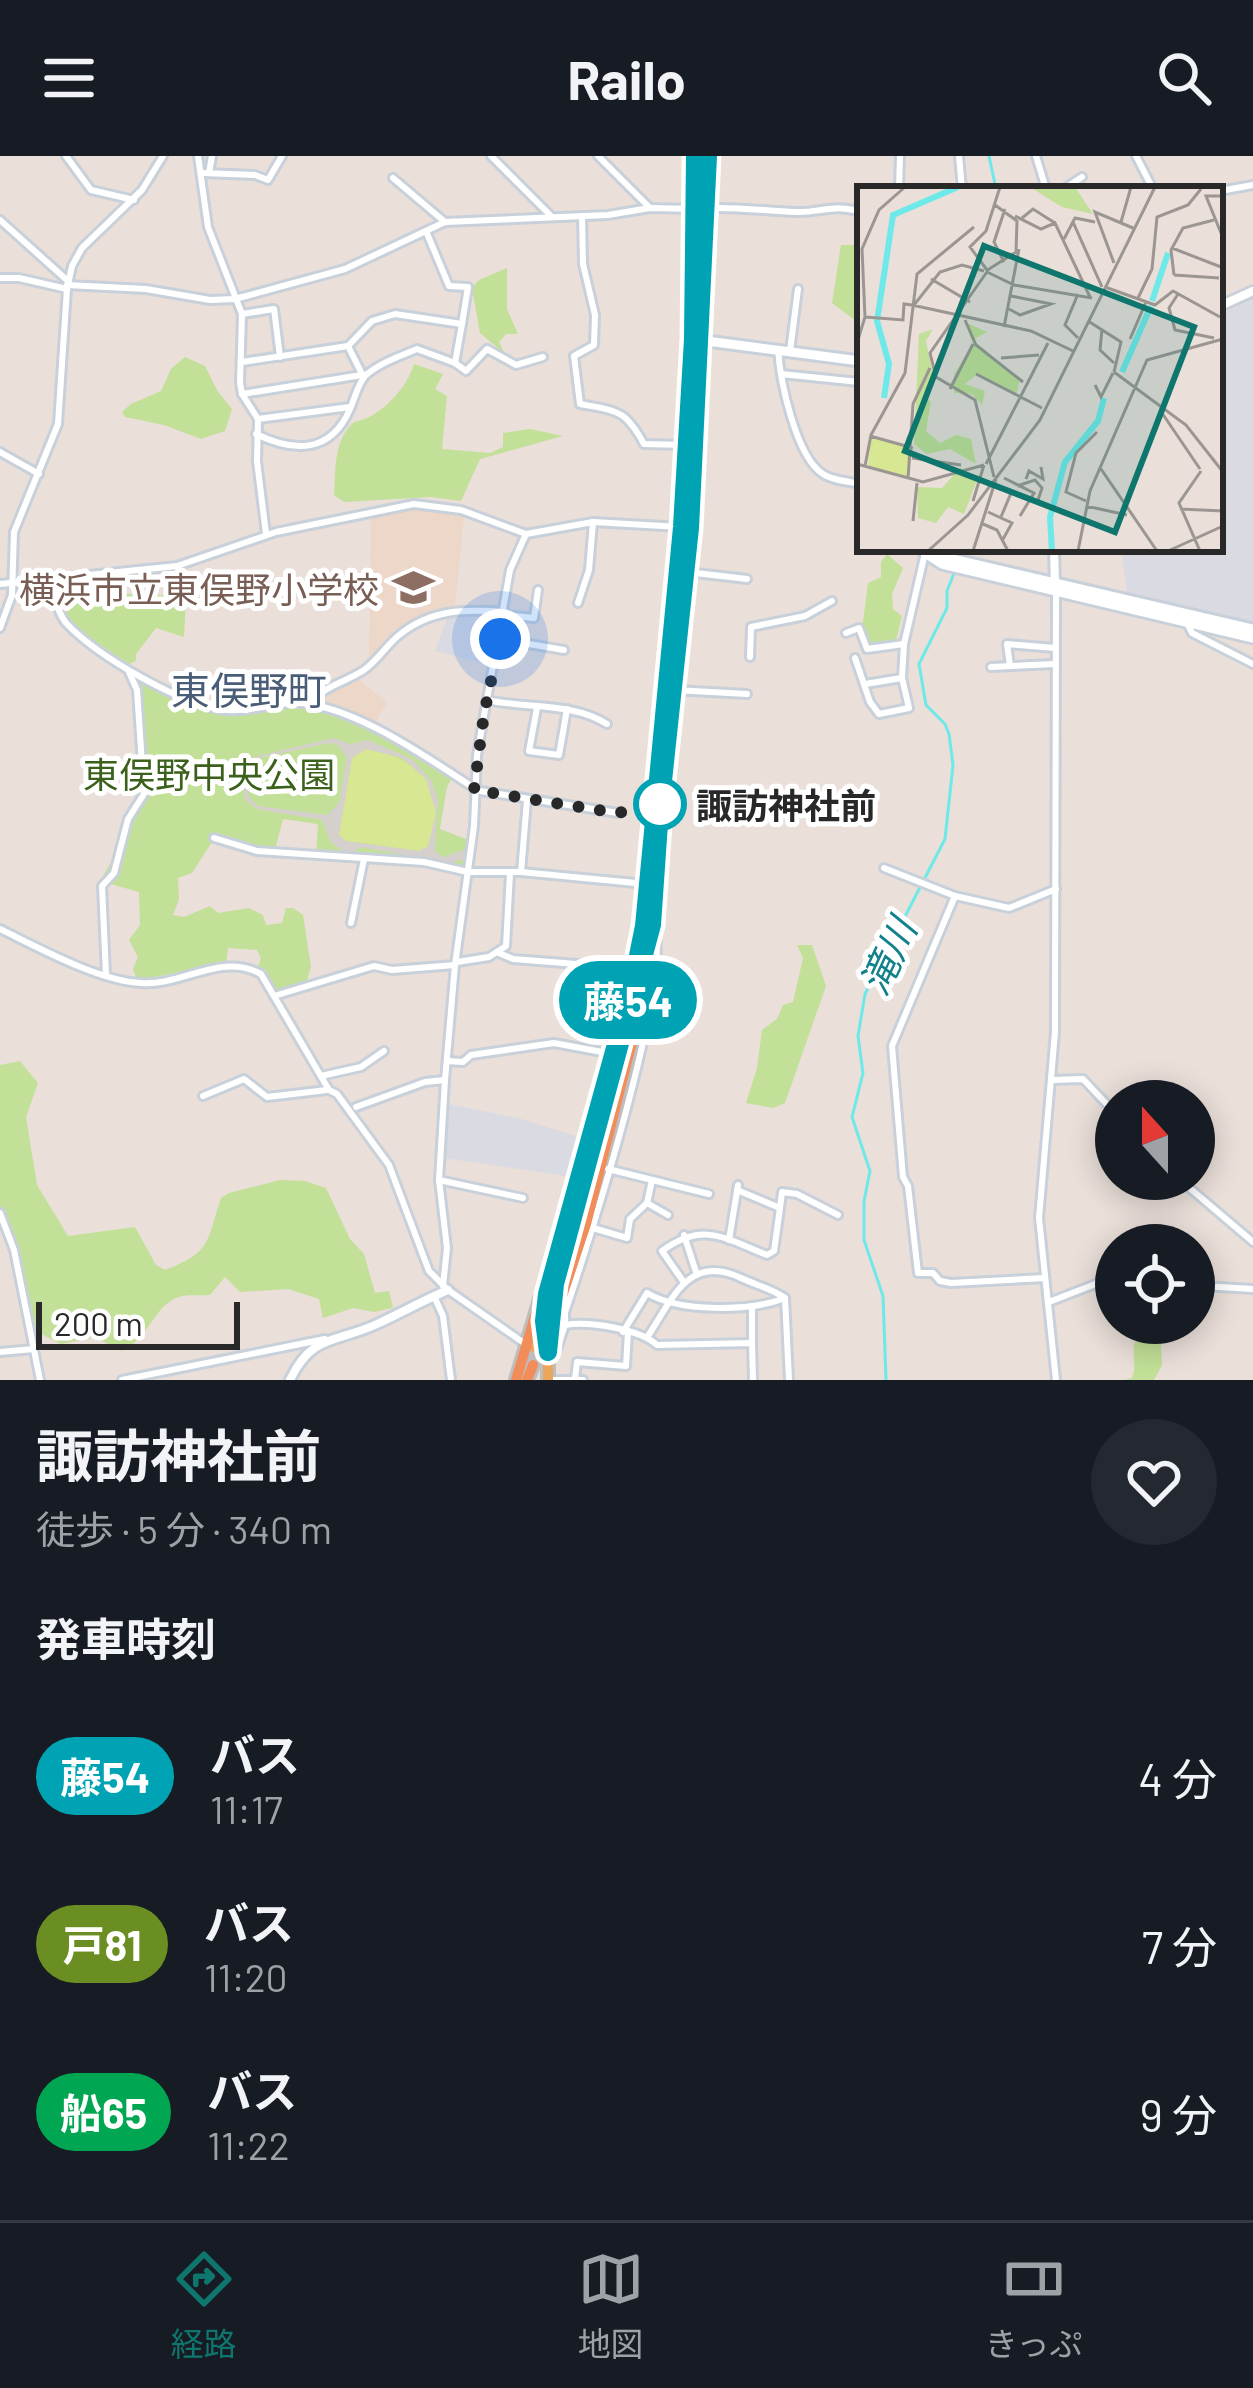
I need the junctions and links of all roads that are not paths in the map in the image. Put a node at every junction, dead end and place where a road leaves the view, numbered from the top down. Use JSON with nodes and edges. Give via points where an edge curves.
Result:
{"nodes":[{"id":1,"x":66,"y":156,"type":"edge"},
{"id":2,"x":163,"y":156,"type":"edge"},
{"id":3,"x":198,"y":156,"type":"edge"},
{"id":4,"x":212,"y":156,"type":"edge"},
{"id":5,"x":281,"y":156,"type":"edge"},
{"id":6,"x":491,"y":156,"type":"edge"},
{"id":7,"x":598,"y":156,"type":"edge"},
{"id":8,"x":695,"y":156,"type":"edge"},
{"id":9,"x":708,"y":156,"type":"edge"},
{"id":10,"x":900,"y":156,"type":"edge"},
{"id":11,"x":959,"y":156,"type":"edge"},
{"id":12,"x":1036,"y":156,"type":"edge"},
{"id":13,"x":1136,"y":156,"type":"edge"},
{"id":14,"x":206,"y":173,"type":"junction"},
{"id":15,"x":1082,"y":177,"type":"dead end"},
{"id":16,"x":393,"y":178,"type":"dead end"},
{"id":17,"x":1253,"y":185,"type":"edge"},
{"id":18,"x":899,"y":186,"type":"edge"},
{"id":19,"x":962,"y":186,"type":"edge"},
{"id":20,"x":1045,"y":186,"type":"edge"},
{"id":21,"x":1068,"y":186,"type":"edge"},
{"id":22,"x":1151,"y":186,"type":"edge"},
{"id":23,"x":1223,"y":190,"type":"edge"},
{"id":24,"x":134,"y":200,"type":"junction"},
{"id":25,"x":650,"y":208,"type":"junction"},
{"id":26,"x":701,"y":209,"type":"junction"},
{"id":27,"x":854,"y":210,"type":"dead end"},
{"id":28,"x":582,"y":216,"type":"junction"},
{"id":29,"x":552,"y":217,"type":"junction"},
{"id":30,"x":0,"y":220,"type":"edge"},
{"id":31,"x":445,"y":222,"type":"junction"},
{"id":32,"x":426,"y":231,"type":"junction"},
{"id":33,"x":0,"y":278,"type":"edge"},
{"id":34,"x":67,"y":285,"type":"junction"},
{"id":35,"x":797,"y":289,"type":"dead end"},
{"id":36,"x":1253,"y":290,"type":"edge"},
{"id":37,"x":235,"y":299,"type":"junction"},
{"id":38,"x":1223,"y":305,"type":"edge"},
{"id":39,"x":242,"y":314,"type":"junction"},
{"id":40,"x":462,"y":324,"type":"junction"},
{"id":41,"x":697,"y":340,"type":"junction"},
{"id":42,"x":348,"y":346,"type":"junction"},
{"id":43,"x":778,"y":349,"type":"junction"},
{"id":44,"x":790,"y":351,"type":"junction"},
{"id":45,"x":543,"y":356,"type":"dead end"},
{"id":46,"x":280,"y":357,"type":"junction"},
{"id":47,"x":857,"y":361,"type":"edge"},
{"id":48,"x":242,"y":362,"type":"junction"},
{"id":49,"x":455,"y":363,"type":"junction"},
{"id":50,"x":781,"y":374,"type":"junction"},
{"id":51,"x":363,"y":376,"type":"junction"},
{"id":52,"x":857,"y":382,"type":"edge"},
{"id":53,"x":242,"y":394,"type":"junction"},
{"id":54,"x":351,"y":407,"type":"junction"},
{"id":55,"x":258,"y":419,"type":"junction"},
{"id":56,"x":256,"y":434,"type":"junction"},
{"id":57,"x":688,"y":445,"type":"junction"},
{"id":58,"x":0,"y":452,"type":"edge"},
{"id":59,"x":39,"y":474,"type":"junction"},
{"id":60,"x":857,"y":483,"type":"edge"},
{"id":61,"x":593,"y":522,"type":"junction"},
{"id":62,"x":686,"y":528,"type":"junction"},
{"id":63,"x":526,"y":534,"type":"junction"},
{"id":64,"x":266,"y":535,"type":"junction"},
{"id":65,"x":923,"y":552,"type":"edge"},
{"id":66,"x":930,"y":552,"type":"edge"},
{"id":67,"x":1054,"y":552,"type":"edge"},
{"id":68,"x":687,"y":572,"type":"junction"},
{"id":69,"x":747,"y":579,"type":"dead end"},
{"id":70,"x":49,"y":580,"type":"junction"},
{"id":71,"x":0,"y":584,"type":"edge"},
{"id":72,"x":13,"y":584,"type":"junction"},
{"id":73,"x":1055,"y":587,"type":"junction"},
{"id":74,"x":538,"y":590,"type":"dead end"},
{"id":75,"x":832,"y":601,"type":"dead end"},
{"id":76,"x":578,"y":604,"type":"dead end"},
{"id":77,"x":505,"y":613,"type":"junction"},
{"id":78,"x":1187,"y":623,"type":"junction"},
{"id":79,"x":0,"y":628,"type":"edge"},
{"id":80,"x":846,"y":633,"type":"dead end"},
{"id":81,"x":1253,"y":634,"type":"edge"},
{"id":82,"x":500,"y":639,"type":"junction"},
{"id":83,"x":904,"y":644,"type":"junction"},
{"id":84,"x":1055,"y":648,"type":"junction"},
{"id":85,"x":565,"y":650,"type":"dead end"},
{"id":86,"x":750,"y":657,"type":"dead end"},
{"id":87,"x":856,"y":658,"type":"dead end"},
{"id":88,"x":1055,"y":664,"type":"junction"},
{"id":89,"x":1253,"y":664,"type":"edge"},
{"id":90,"x":1010,"y":665,"type":"junction"},
{"id":91,"x":991,"y":667,"type":"dead end"},
{"id":92,"x":128,"y":669,"type":"junction"},
{"id":93,"x":902,"y":678,"type":"junction"},
{"id":94,"x":865,"y":684,"type":"junction"},
{"id":95,"x":674,"y":690,"type":"junction"},
{"id":96,"x":748,"y":694,"type":"dead end"},
{"id":97,"x":487,"y":700,"type":"junction"},
{"id":98,"x":308,"y":704,"type":"junction"},
{"id":99,"x":536,"y":708,"type":"junction"},
{"id":100,"x":567,"y":709,"type":"junction"},
{"id":101,"x":607,"y":724,"type":"dead end"},
{"id":102,"x":474,"y":789,"type":"junction"},
{"id":103,"x":527,"y":800,"type":"junction"},
{"id":104,"x":617,"y":813,"type":"dead end"},
{"id":105,"x":214,"y":838,"type":"dead end"},
{"id":106,"x":364,"y":859,"type":"junction"},
{"id":107,"x":884,"y":868,"type":"dead end"},
{"id":108,"x":467,"y":872,"type":"junction"},
{"id":109,"x":520,"y":872,"type":"junction"},
{"id":110,"x":510,"y":873,"type":"junction"},
{"id":111,"x":646,"y":884,"type":"junction"},
{"id":112,"x":1056,"y":889,"type":"junction"},
{"id":113,"x":956,"y":896,"type":"junction"},
{"id":114,"x":351,"y":923,"type":"dead end"},
{"id":115,"x":652,"y":925,"type":"junction"},
{"id":116,"x":0,"y":929,"type":"edge"},
{"id":117,"x":499,"y":953,"type":"junction"},
{"id":118,"x":456,"y":964,"type":"junction"},
{"id":119,"x":602,"y":966,"type":"dead end"},
{"id":120,"x":106,"y":976,"type":"junction"},
{"id":121,"x":274,"y":996,"type":"junction"},
{"id":122,"x":384,"y":1052,"type":"dead end"},
{"id":123,"x":613,"y":1054,"type":"junction"},
{"id":124,"x":447,"y":1061,"type":"junction"},
{"id":125,"x":321,"y":1076,"type":"junction"},
{"id":126,"x":445,"y":1080,"type":"junction"},
{"id":127,"x":1052,"y":1080,"type":"junction"},
{"id":128,"x":329,"y":1090,"type":"junction"},
{"id":129,"x":1095,"y":1092,"type":"edge"},
{"id":130,"x":203,"y":1096,"type":"dead end"},
{"id":131,"x":356,"y":1107,"type":"dead end"},
{"id":132,"x":608,"y":1169,"type":"junction"},
{"id":133,"x":440,"y":1180,"type":"junction"},
{"id":134,"x":652,"y":1180,"type":"junction"},
{"id":135,"x":709,"y":1194,"type":"dead end"},
{"id":136,"x":523,"y":1198,"type":"dead end"},
{"id":137,"x":1204,"y":1200,"type":"edge"},
{"id":138,"x":647,"y":1203,"type":"junction"},
{"id":139,"x":780,"y":1208,"type":"junction"},
{"id":140,"x":0,"y":1213,"type":"edge"},
{"id":141,"x":668,"y":1215,"type":"dead end"},
{"id":142,"x":838,"y":1215,"type":"dead end"},
{"id":143,"x":562,"y":1228,"type":"junction"},
{"id":144,"x":593,"y":1228,"type":"junction"},
{"id":145,"x":684,"y":1235,"type":"junction"},
{"id":146,"x":729,"y":1240,"type":"junction"},
{"id":147,"x":1253,"y":1242,"type":"edge"},
{"id":148,"x":697,"y":1275,"type":"junction"},
{"id":149,"x":573,"y":1276,"type":"junction"},
{"id":150,"x":1046,"y":1278,"type":"junction"},
{"id":151,"x":683,"y":1281,"type":"junction"},
{"id":152,"x":1095,"y":1284,"type":"edge"},
{"id":153,"x":1215,"y":1287,"type":"edge"},
{"id":154,"x":446,"y":1288,"type":"junction"},
{"id":155,"x":1253,"y":1289,"type":"edge"},
{"id":156,"x":434,"y":1296,"type":"junction"},
{"id":157,"x":562,"y":1296,"type":"tunnel mouth"},
{"id":158,"x":785,"y":1298,"type":"junction"},
{"id":159,"x":1049,"y":1302,"type":"junction"},
{"id":160,"x":668,"y":1306,"type":"junction"},
{"id":161,"x":752,"y":1306,"type":"junction"},
{"id":162,"x":565,"y":1324,"type":"junction"},
{"id":163,"x":626,"y":1332,"type":"junction"},
{"id":164,"x":648,"y":1336,"type":"junction"},
{"id":165,"x":329,"y":1338,"type":"junction"},
{"id":166,"x":752,"y":1343,"type":"junction"},
{"id":167,"x":527,"y":1344,"type":"junction"},
{"id":168,"x":34,"y":1349,"type":"junction"},
{"id":169,"x":0,"y":1352,"type":"edge"},
{"id":170,"x":548,"y":1352,"type":"junction"},
{"id":171,"x":533,"y":1365,"type":"tunnel mouth"},
{"id":172,"x":40,"y":1380,"type":"edge"},
{"id":173,"x":122,"y":1380,"type":"edge"},
{"id":174,"x":290,"y":1380,"type":"edge"},
{"id":175,"x":451,"y":1380,"type":"edge"},
{"id":176,"x":516,"y":1380,"type":"edge"},
{"id":177,"x":527,"y":1380,"type":"edge"},
{"id":178,"x":548,"y":1380,"type":"edge"},
{"id":179,"x":579,"y":1380,"type":"edge"},
{"id":180,"x":753,"y":1380,"type":"edge"},
{"id":181,"x":789,"y":1380,"type":"edge"},
{"id":182,"x":1056,"y":1380,"type":"edge"}],
"edges":[{"from":1,"to":24,"type":"street","via":[[91,190]]},
{"from":2,"to":24,"type":"street"},
{"from":3,"to":14,"type":"street"},
{"from":4,"to":14,"type":"street"},
{"from":5,"to":14,"type":"street","via":[[268,180]]},
{"from":6,"to":29,"type":"street"},
{"from":7,"to":25,"type":"street"},
{"from":8,"to":26,"type":"highway"},
{"from":9,"to":26,"type":"highway"},
{"from":10,"to":18,"type":"street"},
{"from":11,"to":19,"type":"street"},
{"from":12,"to":20,"type":"street"},
{"from":13,"to":22,"type":"street"},
{"from":14,"to":37,"type":"street","via":[[203,209]]},
{"from":15,"to":21,"type":"street"},
{"from":16,"to":31,"type":"street"},
{"from":17,"to":23,"type":"street"},
{"from":24,"to":34,"type":"street","via":[[82,248]]},
{"from":25,"to":26,"type":"street"},
{"from":25,"to":28,"type":"street"},
{"from":26,"to":27,"type":"street"},
{"from":26,"to":41,"type":"highway"},
{"from":28,"to":29,"type":"street"},
{"from":28,"to":57,"type":"street","via":[[596,330],[594,345],[574,356],[580,404],[628,417],[644,444]]},
{"from":29,"to":31,"type":"street"},
{"from":30,"to":34,"type":"street"},
{"from":31,"to":32,"type":"street"},
{"from":32,"to":37,"type":"street","via":[[345,269]]},
{"from":32,"to":40,"type":"street","via":[[448,286],[468,287]]},
{"from":33,"to":34,"type":"street"},
{"from":34,"to":37,"type":"street"},
{"from":34,"to":59,"type":"street","via":[[58,424]]},
{"from":35,"to":44,"type":"street"},
{"from":36,"to":38,"type":"street"},
{"from":37,"to":39,"type":"street"},
{"from":39,"to":46,"type":"street","via":[[274,309]]},
{"from":39,"to":48,"type":"street"},
{"from":40,"to":42,"type":"street","via":[[394,314],[372,321]]},
{"from":40,"to":49,"type":"street"},
{"from":41,"to":43,"type":"main road"},
{"from":41,"to":57,"type":"highway"},
{"from":41,"to":62,"type":"highway"},
{"from":42,"to":46,"type":"street"},
{"from":42,"to":51,"type":"street"},
{"from":43,"to":44,"type":"main road"},
{"from":43,"to":50,"type":"street"},
{"from":44,"to":47,"type":"main road"},
{"from":45,"to":49,"type":"street","via":[[516,365],[487,349],[466,371]]},
{"from":46,"to":48,"type":"street"},
{"from":48,"to":53,"type":"street"},
{"from":49,"to":51,"type":"street","via":[[417,350]]},
{"from":50,"to":52,"type":"street"},
{"from":50,"to":60,"type":"street","via":[[810,463]]},
{"from":51,"to":53,"type":"street"},
{"from":51,"to":54,"type":"street"},
{"from":53,"to":55,"type":"street"},
{"from":54,"to":55,"type":"street"},
{"from":54,"to":56,"type":"street","via":[[332,435],[306,447]]},
{"from":55,"to":56,"type":"street"},
{"from":56,"to":64,"type":"street"},
{"from":57,"to":62,"type":"highway"},
{"from":58,"to":59,"type":"street"},
{"from":59,"to":72,"type":"street","via":[[14,532]]},
{"from":61,"to":62,"type":"street"},
{"from":61,"to":63,"type":"street"},
{"from":61,"to":76,"type":"street"},
{"from":62,"to":68,"type":"highway"},
{"from":62,"to":111,"type":"highway"},
{"from":63,"to":64,"type":"street","via":[[461,509],[414,504]]},
{"from":63,"to":77,"type":"street","via":[[510,570]]},
{"from":64,"to":70,"type":"street","via":[[177,566]]},
{"from":65,"to":83,"type":"street"},
{"from":66,"to":73,"type":"main road"},
{"from":67,"to":73,"type":"street"},
{"from":68,"to":69,"type":"street"},
{"from":68,"to":95,"type":"highway"},
{"from":70,"to":72,"type":"street"},
{"from":70,"to":92,"type":"street","via":[[63,619]]},
{"from":71,"to":72,"type":"street"},
{"from":72,"to":79,"type":"street"},
{"from":73,"to":78,"type":"main road"},
{"from":73,"to":81,"type":"main road"},
{"from":73,"to":84,"type":"street"},
{"from":74,"to":77,"type":"street","via":[[534,618]]},
{"from":75,"to":86,"type":"street","via":[[805,616],[751,627]]},
{"from":77,"to":82,"type":"street"},
{"from":77,"to":98,"type":"street","via":[[454,610],[418,623]]},
{"from":78,"to":81,"type":"main road"},
{"from":78,"to":89,"type":"street"},
{"from":80,"to":83,"type":"street","via":[[859,628],[867,649]]},
{"from":82,"to":85,"type":"street"},
{"from":82,"to":97,"type":"street"},
{"from":83,"to":93,"type":"street"},
{"from":84,"to":88,"type":"street"},
{"from":84,"to":90,"type":"street","via":[[1007,644]]},
{"from":87,"to":94,"type":"street"},
{"from":88,"to":90,"type":"street"},
{"from":88,"to":112,"type":"street"},
{"from":90,"to":91,"type":"street"},
{"from":92,"to":98,"type":"street","via":[[205,706]]},
{"from":92,"to":120,"type":"street","via":[[137,690],[144,794],[102,886]]},
{"from":93,"to":94,"type":"street"},
{"from":93,"to":94,"type":"street","via":[[909,708],[879,715]]},
{"from":95,"to":96,"type":"street"},
{"from":95,"to":115,"type":"highway"},
{"from":97,"to":99,"type":"street"},
{"from":97,"to":102,"type":"street"},
{"from":98,"to":102,"type":"street","via":[[352,718]]},
{"from":99,"to":100,"type":"street"},
{"from":99,"to":100,"type":"street","via":[[529,752],[559,755]]},
{"from":100,"to":101,"type":"street"},
{"from":102,"to":103,"type":"street"},
{"from":102,"to":108,"type":"street"},
{"from":103,"to":104,"type":"street"},
{"from":103,"to":109,"type":"street"},
{"from":105,"to":106,"type":"street","via":[[257,851]]},
{"from":106,"to":108,"type":"street"},
{"from":106,"to":114,"type":"street"},
{"from":107,"to":113,"type":"street"},
{"from":108,"to":110,"type":"street"},
{"from":108,"to":118,"type":"street"},
{"from":109,"to":110,"type":"street"},
{"from":109,"to":111,"type":"street"},
{"from":110,"to":117,"type":"street"},
{"from":111,"to":123,"type":"highway","via":[[636,968]]},
{"from":112,"to":113,"type":"street","via":[[1009,908]]},
{"from":112,"to":127,"type":"street"},
{"from":113,"to":150,"type":"street","via":[[892,1046],[918,1273],[951,1282]]},
{"from":115,"to":132,"type":"street","via":[[659,948],[652,997]]},
{"from":115,"to":149,"type":"highway","via":[[642,1010]]},
{"from":115,"to":170,"type":"highway","via":[[555,1284]]},
{"from":116,"to":120,"type":"street"},
{"from":117,"to":118,"type":"street"},
{"from":117,"to":119,"type":"street"},
{"from":118,"to":121,"type":"street","via":[[374,965]]},
{"from":118,"to":124,"type":"street"},
{"from":120,"to":121,"type":"street","via":[[158,983],[235,966],[261,974]]},
{"from":121,"to":125,"type":"street"},
{"from":122,"to":125,"type":"street"},
{"from":123,"to":124,"type":"street","via":[[554,1043]]},
{"from":123,"to":143,"type":"highway"},
{"from":124,"to":126,"type":"street"},
{"from":125,"to":128,"type":"street"},
{"from":126,"to":131,"type":"street"},
{"from":126,"to":133,"type":"street"},
{"from":127,"to":129,"type":"street","via":[[1083,1079]]},
{"from":127,"to":150,"type":"street","via":[[1039,1218]]},
{"from":128,"to":130,"type":"street","via":[[267,1097],[244,1079]]},
{"from":128,"to":154,"type":"street","via":[[384,1154],[422,1259]]},
{"from":132,"to":134,"type":"street"},
{"from":132,"to":144,"type":"street"},
{"from":133,"to":136,"type":"street"},
{"from":133,"to":154,"type":"street"},
{"from":134,"to":135,"type":"street"},
{"from":134,"to":138,"type":"street"},
{"from":137,"to":147,"type":"street"},
{"from":138,"to":141,"type":"street"},
{"from":138,"to":144,"type":"street","via":[[630,1219],[627,1238]]},
{"from":139,"to":142,"type":"street","via":[[782,1192]]},
{"from":139,"to":146,"type":"street","via":[[775,1252]]},
{"from":139,"to":146,"type":"street","via":[[738,1188]]},
{"from":140,"to":168,"type":"street"},
{"from":143,"to":167,"type":"highway"},
{"from":143,"to":170,"type":"highway","via":[[545,1301]]},
{"from":144,"to":149,"type":"street"},
{"from":145,"to":146,"type":"street"},
{"from":145,"to":148,"type":"street"},
{"from":145,"to":151,"type":"street","via":[[662,1251]]},
{"from":148,"to":151,"type":"street"},
{"from":148,"to":158,"type":"street","via":[[730,1273]]},
{"from":149,"to":157,"type":"highway"},
{"from":149,"to":162,"type":"street"},
{"from":150,"to":159,"type":"street"},
{"from":151,"to":160,"type":"street"},
{"from":152,"to":159,"type":"street"},
{"from":153,"to":155,"type":"street"},
{"from":154,"to":156,"type":"street"},
{"from":154,"to":167,"type":"street"},
{"from":156,"to":165,"type":"street"},
{"from":156,"to":175,"type":"street"},
{"from":158,"to":161,"type":"street"},
{"from":158,"to":181,"type":"street"},
{"from":159,"to":182,"type":"street"},
{"from":160,"to":161,"type":"street"},
{"from":160,"to":163,"type":"street","via":[[646,1293]]},
{"from":160,"to":164,"type":"street"},
{"from":161,"to":166,"type":"street"},
{"from":162,"to":163,"type":"street"},
{"from":162,"to":170,"type":"street","via":[[557,1349]]},
{"from":163,"to":164,"type":"street"},
{"from":163,"to":179,"type":"street","via":[[626,1366],[577,1362]]},
{"from":164,"to":166,"type":"street","via":[[657,1345]]},
{"from":165,"to":173,"type":"street"},
{"from":165,"to":174,"type":"street"},
{"from":166,"to":180,"type":"street"},
{"from":167,"to":170,"type":"main road"},
{"from":167,"to":176,"type":"highway"},
{"from":168,"to":169,"type":"street"},
{"from":168,"to":172,"type":"street"},
{"from":170,"to":178,"type":"main road"},
{"from":171,"to":177,"type":"highway"},
{"from":178,"to":179,"type":"street"}]}
